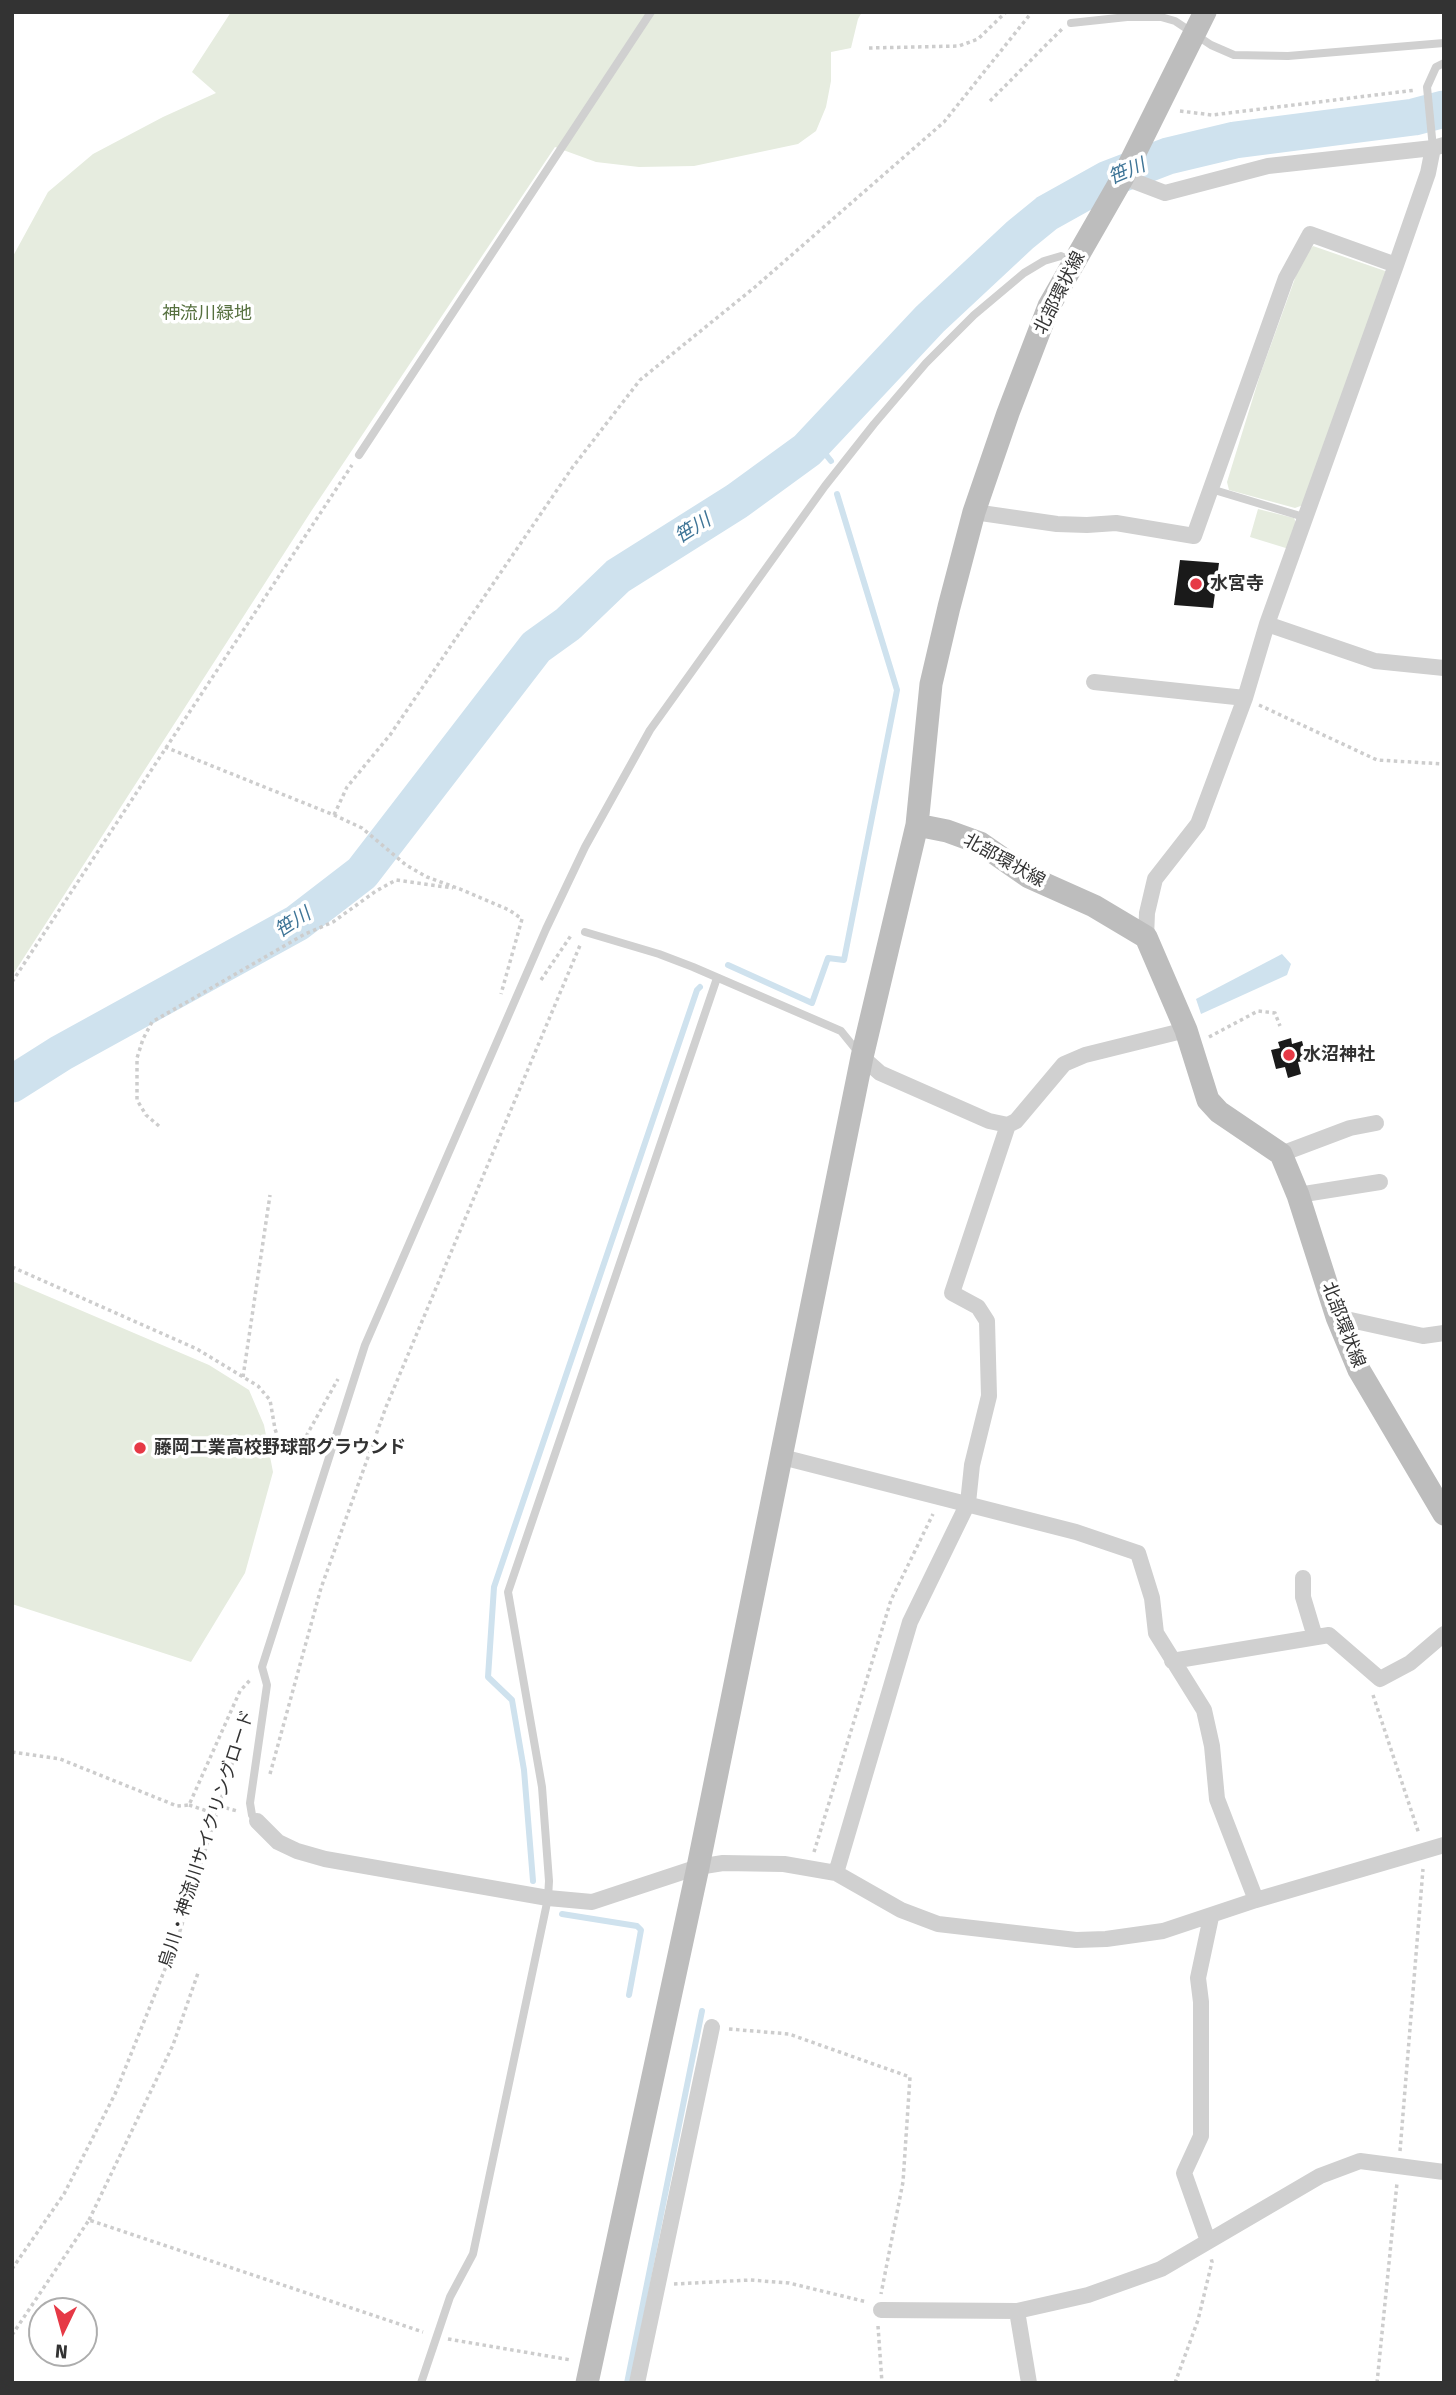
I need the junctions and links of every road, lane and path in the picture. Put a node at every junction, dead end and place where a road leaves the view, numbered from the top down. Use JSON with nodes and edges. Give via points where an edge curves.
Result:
{"nodes":[{"id":1,"x":651,"y":12,"type":"edge"},
{"id":2,"x":1006,"y":12,"type":"edge"},
{"id":3,"x":1032,"y":12,"type":"edge"},
{"id":4,"x":1205,"y":12,"type":"edge"},
{"id":5,"x":1071,"y":23,"type":"joint"},
{"id":6,"x":1194,"y":34,"type":"junction"},
{"id":7,"x":1444,"y":43,"type":"edge"},
{"id":8,"x":869,"y":48,"type":"dead end"},
{"id":9,"x":1444,"y":63,"type":"edge"},
{"id":10,"x":1428,"y":90,"type":"junction"},
{"id":11,"x":990,"y":101,"type":"dead end"},
{"id":12,"x":1167,"y":107,"type":"junction"},
{"id":13,"x":1436,"y":143,"type":"edge"},
{"id":14,"x":1123,"y":177,"type":"junction"},
{"id":15,"x":1074,"y":262,"type":"junction"},
{"id":16,"x":1396,"y":265,"type":"junction"},
{"id":17,"x":359,"y":455,"type":"joint"},
{"id":18,"x":1211,"y":489,"type":"junction"},
{"id":19,"x":974,"y":512,"type":"junction"},
{"id":20,"x":1307,"y":517,"type":"junction"},
{"id":21,"x":1268,"y":624,"type":"junction"},
{"id":22,"x":1444,"y":668,"type":"edge"},
{"id":23,"x":1094,"y":682,"type":"dead end"},
{"id":24,"x":1245,"y":698,"type":"junction"},
{"id":25,"x":165,"y":747,"type":"junction"},
{"id":26,"x":1444,"y":764,"type":"edge"},
{"id":27,"x":334,"y":815,"type":"junction"},
{"id":28,"x":917,"y":825,"type":"junction"},
{"id":29,"x":460,"y":889,"type":"junction"},
{"id":30,"x":585,"y":932,"type":"joint"},
{"id":31,"x":1146,"y":937,"type":"junction"},
{"id":32,"x":717,"y":978,"type":"junction"},
{"id":33,"x":12,"y":982,"type":"edge"},
{"id":34,"x":500,"y":1001,"type":"dead end"},
{"id":35,"x":1230,"y":1026,"type":"dead end"},
{"id":36,"x":1280,"y":1026,"type":"dead end"},
{"id":37,"x":1186,"y":1030,"type":"junction"},
{"id":38,"x":862,"y":1057,"type":"junction"},
{"id":39,"x":1376,"y":1123,"type":"dead end"},
{"id":40,"x":1008,"y":1125,"type":"junction"},
{"id":41,"x":159,"y":1126,"type":"dead end"},
{"id":42,"x":1281,"y":1154,"type":"junction"},
{"id":43,"x":1380,"y":1182,"type":"dead end"},
{"id":44,"x":270,"y":1195,"type":"dead end"},
{"id":45,"x":1298,"y":1195,"type":"junction"},
{"id":46,"x":12,"y":1267,"type":"edge"},
{"id":47,"x":1336,"y":1317,"type":"junction"},
{"id":48,"x":1444,"y":1333,"type":"edge"},
{"id":49,"x":342,"y":1371,"type":"dead end"},
{"id":50,"x":243,"y":1377,"type":"junction"},
{"id":51,"x":782,"y":1457,"type":"junction"},
{"id":52,"x":939,"y":1496,"type":"junction"},
{"id":53,"x":968,"y":1503,"type":"junction"},
{"id":54,"x":1441,"y":1503,"type":"edge"},
{"id":55,"x":1303,"y":1578,"type":"dead end"},
{"id":56,"x":1444,"y":1634,"type":"edge"},
{"id":57,"x":1315,"y":1637,"type":"junction"},
{"id":58,"x":1172,"y":1661,"type":"junction"},
{"id":59,"x":1363,"y":1664,"type":"junction"},
{"id":60,"x":262,"y":1667,"type":"junction"},
{"id":61,"x":250,"y":1705,"type":"dead end"},
{"id":62,"x":12,"y":1752,"type":"edge"},
{"id":63,"x":268,"y":1782,"type":"dead end"},
{"id":64,"x":189,"y":1805,"type":"junction"},
{"id":65,"x":216,"y":1814,"type":"junction"},
{"id":66,"x":257,"y":1821,"type":"joint"},
{"id":67,"x":1444,"y":1845,"type":"edge"},
{"id":68,"x":1424,"y":1850,"type":"junction"},
{"id":69,"x":698,"y":1867,"type":"junction"},
{"id":70,"x":809,"y":1868,"type":"junction"},
{"id":71,"x":836,"y":1873,"type":"junction"},
{"id":72,"x":548,"y":1898,"type":"junction"},
{"id":73,"x":1255,"y":1900,"type":"junction"},
{"id":74,"x":1211,"y":1917,"type":"junction"},
{"id":75,"x":198,"y":1973,"type":"dead end"},
{"id":76,"x":712,"y":2027,"type":"joint"},
{"id":77,"x":1398,"y":2166,"type":"junction"},
{"id":78,"x":1444,"y":2172,"type":"edge"},
{"id":79,"x":89,"y":2220,"type":"junction"},
{"id":80,"x":1208,"y":2241,"type":"junction"},
{"id":81,"x":12,"y":2269,"type":"edge"},
{"id":82,"x":658,"y":2285,"type":"junction"},
{"id":83,"x":881,"y":2310,"type":"junction"},
{"id":84,"x":1017,"y":2311,"type":"junction"},
{"id":85,"x":12,"y":2335,"type":"edge"},
{"id":86,"x":435,"y":2336,"type":"junction"},
{"id":87,"x":589,"y":2373,"type":"edge"},
{"id":88,"x":421,"y":2383,"type":"edge"},
{"id":89,"x":637,"y":2383,"type":"edge"},
{"id":90,"x":882,"y":2383,"type":"edge"},
{"id":91,"x":1029,"y":2383,"type":"edge"},
{"id":92,"x":1175,"y":2383,"type":"edge"},
{"id":93,"x":1377,"y":2383,"type":"edge"}],
"edges":[{"from":1,"to":17,"type":"lane"},
{"from":2,"to":8,"type":"path","via":[[978,39],[959,46]]},
{"from":3,"to":27,"type":"path","via":[[944,122],[755,287],[640,380],[572,468],[390,735],[347,787]]},
{"from":4,"to":6,"type":"street"},
{"from":5,"to":6,"type":"lane","via":[[1161,17]]},
{"from":5,"to":11,"type":"path","via":[[1055,33]]},
{"from":6,"to":7,"type":"lane","via":[[1234,55],[1288,56]]},
{"from":6,"to":12,"type":"street"},
{"from":9,"to":10,"type":"lane","via":[[1436,67]]},
{"from":10,"to":12,"type":"path","via":[[1212,115]]},
{"from":10,"to":13,"type":"lane"},
{"from":12,"to":14,"type":"street","name":"北部環状線","via":[[1144,136]]},
{"from":13,"to":14,"type":"street","via":[[1268,166],[1166,192]]},
{"from":13,"to":16,"type":"street"},
{"from":14,"to":15,"type":"street","name":"北部環状線"},
{"from":15,"to":19,"type":"street","name":"北部環状線","via":[[1049,306]]},
{"from":15,"to":60,"type":"lane","via":[[1061,256],[1024,273],[926,363],[825,486],[650,730],[618,784],[541,942],[365,1345]]},
{"from":16,"to":18,"type":"street","via":[[1310,234],[1286,278]]},
{"from":16,"to":20,"type":"street"},
{"from":17,"to":25,"type":"path"},
{"from":18,"to":19,"type":"street","via":[[1194,536],[1116,523],[1057,524]]},
{"from":18,"to":20,"type":"lane"},
{"from":19,"to":28,"type":"street","name":"北部環状線","via":[[930,684]]},
{"from":20,"to":21,"type":"street"},
{"from":21,"to":22,"type":"street","via":[[1375,661]]},
{"from":21,"to":24,"type":"street"},
{"from":23,"to":24,"type":"street"},
{"from":24,"to":26,"type":"path","via":[[1377,760]]},
{"from":24,"to":31,"type":"street","via":[[1198,824],[1155,879]]},
{"from":25,"to":27,"type":"path"},
{"from":25,"to":33,"type":"path"},
{"from":27,"to":29,"type":"path","via":[[362,828],[405,865]]},
{"from":28,"to":31,"type":"street","name":"北部環状線","via":[[980,843],[1029,877],[1094,906]]},
{"from":28,"to":38,"type":"street"},
{"from":29,"to":34,"type":"path","via":[[522,919]]},
{"from":29,"to":41,"type":"path","via":[[396,880],[333,922],[152,1022],[137,1058],[137,1100]]},
{"from":30,"to":32,"type":"lane","via":[[659,954]]},
{"from":30,"to":63,"type":"path","via":[[386,1407],[321,1588]]},
{"from":31,"to":37,"type":"street"},
{"from":32,"to":38,"type":"lane","via":[[841,1031]]},
{"from":32,"to":72,"type":"lane","via":[[509,1591],[542,1787]]},
{"from":35,"to":36,"type":"path","via":[[1258,1011],[1275,1013]]},
{"from":37,"to":40,"type":"street","via":[[1063,1064]]},
{"from":37,"to":42,"type":"street","via":[[1208,1100]]},
{"from":38,"to":40,"type":"street","via":[[880,1073]]},
{"from":38,"to":51,"type":"street"},
{"from":39,"to":42,"type":"street"},
{"from":40,"to":53,"type":"street","via":[[953,1293],[978,1307],[987,1321],[989,1396]]},
{"from":42,"to":45,"type":"street","name":"北部環状線"},
{"from":43,"to":45,"type":"street"},
{"from":44,"to":50,"type":"path"},
{"from":45,"to":47,"type":"street","name":"北部環状線"},
{"from":46,"to":50,"type":"path","via":[[197,1349]]},
{"from":47,"to":48,"type":"street","via":[[1423,1336]]},
{"from":47,"to":54,"type":"street","name":"北部環状線","via":[[1359,1370]]},
{"from":49,"to":50,"type":"path","via":[[296,1448],[285,1448],[279,1441],[270,1400]]},
{"from":51,"to":52,"type":"street"},
{"from":51,"to":69,"type":"street"},
{"from":52,"to":53,"type":"street"},
{"from":52,"to":70,"type":"path","via":[[891,1600]]},
{"from":53,"to":58,"type":"street","via":[[1138,1553],[1152,1598],[1156,1633]]},
{"from":53,"to":71,"type":"street","via":[[910,1622]]},
{"from":55,"to":57,"type":"street","via":[[1303,1597]]},
{"from":56,"to":59,"type":"street","via":[[1410,1663],[1380,1679]]},
{"from":57,"to":58,"type":"street"},
{"from":57,"to":59,"type":"street","via":[[1329,1634]]},
{"from":58,"to":73,"type":"street","via":[[1204,1710],[1217,1799]]},
{"from":59,"to":68,"type":"path"},
{"from":60,"to":64,"type":"path","via":[[240,1691]]},
{"from":60,"to":66,"type":"lane","via":[[267,1685],[250,1803]]},
{"from":61,"to":65,"type":"path","name":"烏川・神流川サイクリングロード"},
{"from":62,"to":64,"type":"path","via":[[60,1759],[177,1806]]},
{"from":64,"to":65,"type":"path"},
{"from":65,"to":81,"type":"path","name":"烏川・神流川サイクリングロード","via":[[179,1934],[115,2094],[64,2194]]},
{"from":66,"to":72,"type":"street","via":[[278,1842],[325,1859]]},
{"from":67,"to":68,"type":"street"},
{"from":68,"to":73,"type":"street"},
{"from":68,"to":77,"type":"path"},
{"from":69,"to":70,"type":"street","via":[[757,1863]]},
{"from":69,"to":72,"type":"street","via":[[592,1902]]},
{"from":69,"to":87,"type":"street"},
{"from":70,"to":71,"type":"street"},
{"from":71,"to":74,"type":"street","via":[[901,1910],[938,1924],[1106,1939],[1163,1931]]},
{"from":72,"to":86,"type":"lane","via":[[473,2254]]},
{"from":73,"to":74,"type":"street"},
{"from":74,"to":80,"type":"street","via":[[1198,1978],[1201,2136],[1184,2173]]},
{"from":75,"to":79,"type":"path","via":[[173,2045]]},
{"from":76,"to":82,"type":"street"},
{"from":76,"to":83,"type":"path","via":[[789,2034],[910,2077],[902,2182]]},
{"from":77,"to":78,"type":"street"},
{"from":77,"to":80,"type":"street","via":[[1360,2161],[1320,2176]]},
{"from":77,"to":93,"type":"path"},
{"from":79,"to":85,"type":"path"},
{"from":79,"to":86,"type":"path"},
{"from":80,"to":84,"type":"street","via":[[1161,2269],[1088,2295]]},
{"from":80,"to":92,"type":"path","via":[[1212,2262],[1198,2320]]},
{"from":82,"to":83,"type":"path","via":[[750,2280],[789,2283],[870,2303]]},
{"from":82,"to":89,"type":"street"},
{"from":83,"to":84,"type":"street"},
{"from":83,"to":90,"type":"path","via":[[877,2320]]},
{"from":84,"to":91,"type":"street"},
{"from":86,"to":87,"type":"path"},
{"from":86,"to":88,"type":"lane"}]}
